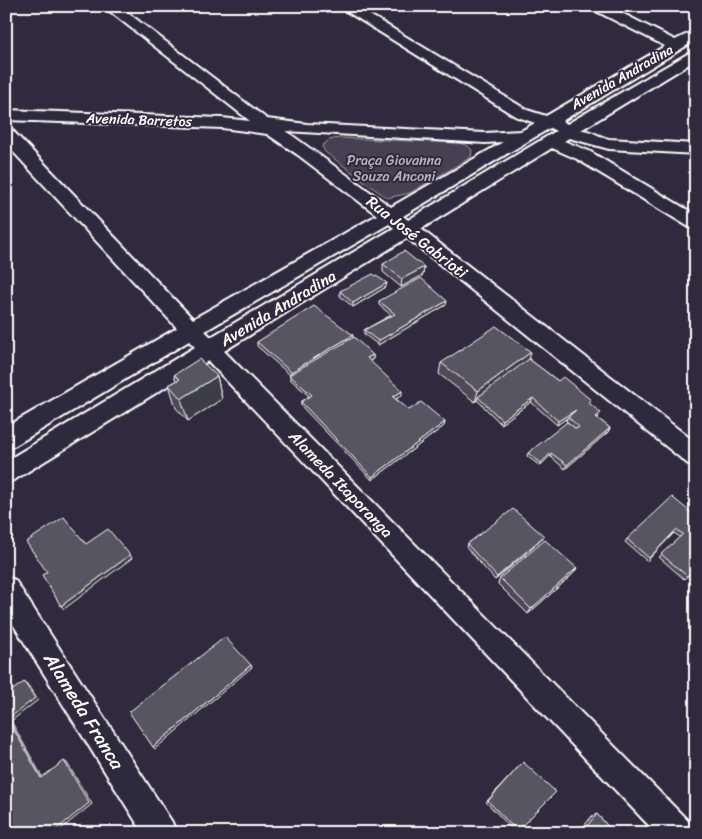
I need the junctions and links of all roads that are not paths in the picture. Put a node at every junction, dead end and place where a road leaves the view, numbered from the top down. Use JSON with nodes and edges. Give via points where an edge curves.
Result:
{"nodes":[{"id":1,"x":110,"y":6,"type":"edge"},
{"id":2,"x":345,"y":6,"type":"edge"},
{"id":3,"x":597,"y":6,"type":"edge"},
{"id":4,"x":696,"y":34,"type":"edge"},
{"id":5,"x":676,"y":46,"type":"junction"},
{"id":6,"x":696,"y":53,"type":"edge"},
{"id":7,"x":521,"y":113,"type":"junction"},
{"id":8,"x":547,"y":121,"type":"junction"},
{"id":9,"x":267,"y":126,"type":"junction"},
{"id":10,"x":574,"y":126,"type":"junction"},
{"id":11,"x":7,"y":128,"type":"edge"},
{"id":12,"x":326,"y":130,"type":"junction"},
{"id":13,"x":529,"y":132,"type":"junction"},
{"id":14,"x":550,"y":142,"type":"junction"},
{"id":15,"x":627,"y":146,"type":"junction"},
{"id":16,"x":696,"y":149,"type":"edge"},
{"id":17,"x":304,"y":151,"type":"junction"},
{"id":18,"x":602,"y":166,"type":"junction"},
{"id":19,"x":390,"y":216,"type":"junction"},
{"id":20,"x":696,"y":223,"type":"edge"},
{"id":21,"x":408,"y":228,"type":"junction"},
{"id":22,"x":192,"y":329,"type":"junction"},
{"id":23,"x":211,"y":348,"type":"junction"},
{"id":24,"x":6,"y":439,"type":"edge"},
{"id":25,"x":696,"y":457,"type":"edge"},
{"id":26,"x":6,"y":473,"type":"edge"},
{"id":27,"x":6,"y":589,"type":"edge"},
{"id":28,"x":161,"y":833,"type":"edge"},
{"id":29,"x":678,"y":833,"type":"edge"}],
"edges":[{"from":1,"to":9,"type":"street","name":"Rua José Gabrioti"},
{"from":2,"to":7,"type":"street"},
{"from":3,"to":5,"type":"street"},
{"from":4,"to":5,"type":"street","name":"Avenida Andradina"},
{"from":5,"to":8,"type":"street","name":"Avenida Andradina"},
{"from":6,"to":10,"type":"street","name":"Avenida Andradina"},
{"from":7,"to":8,"type":"street"},
{"from":7,"to":13,"type":"street"},
{"from":8,"to":10,"type":"street","name":"Avenida Andradina"},
{"from":8,"to":13,"type":"street","name":"Avenida Andradina"},
{"from":9,"to":11,"type":"street","name":"Avenida Barretos","via":[[34,116]]},
{"from":9,"to":12,"type":"street","name":"Avenida Barretos"},
{"from":9,"to":17,"type":"street","name":"Rua José Gabrioti"},
{"from":10,"to":14,"type":"street","name":"Avenida Andradina"},
{"from":10,"to":15,"type":"street","via":[[598,142]]},
{"from":11,"to":22,"type":"street","name":"Alameda Itaporanga","via":[[105,241]]},
{"from":12,"to":13,"type":"street","name":"Avenida Barretos","via":[[485,138]]},
{"from":12,"to":17,"type":"street","via":[[309,140]]},
{"from":13,"to":14,"type":"street"},
{"from":13,"to":19,"type":"street","name":"Avenida Andradina"},
{"from":14,"to":18,"type":"street","via":[[574,150]]},
{"from":14,"to":21,"type":"street","name":"Avenida Andradina"},
{"from":15,"to":16,"type":"street"},
{"from":15,"to":18,"type":"street","via":[[606,149],[601,155]]},
{"from":17,"to":19,"type":"street","name":"Rua José Gabrioti"},
{"from":18,"to":20,"type":"street"},
{"from":19,"to":21,"type":"street","name":"Rua José Gabrioti"},
{"from":19,"to":22,"type":"street","name":"Avenida Andradina"},
{"from":21,"to":23,"type":"street","name":"Avenida Andradina"},
{"from":21,"to":25,"type":"street","name":"Rua José Gabrioti"},
{"from":22,"to":23,"type":"street","name":"Alameda Itaporanga"},
{"from":22,"to":24,"type":"street","name":"Avenida Andradina"},
{"from":23,"to":26,"type":"street","name":"Avenida Andradina"},
{"from":23,"to":29,"type":"street","name":"Alameda Itaporanga"},
{"from":27,"to":28,"type":"street","name":"Alameda Franca"}]}
